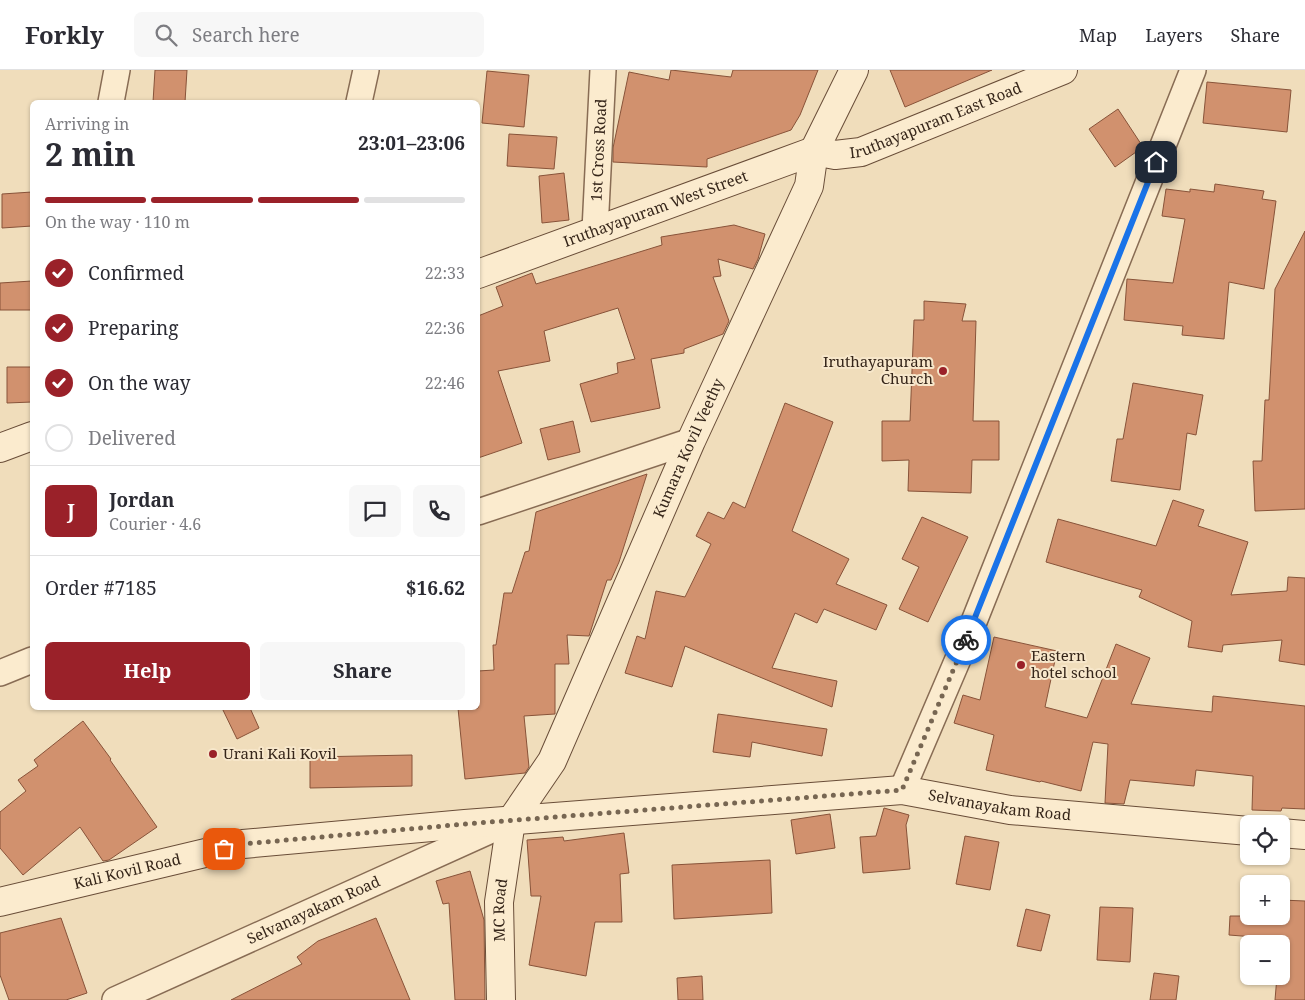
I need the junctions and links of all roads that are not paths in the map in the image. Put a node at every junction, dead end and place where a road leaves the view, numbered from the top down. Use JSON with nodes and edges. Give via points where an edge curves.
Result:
{"nodes":[{"id":1,"x":117,"y":70,"type":"edge"},
{"id":2,"x":366,"y":70,"type":"edge"},
{"id":3,"x":602,"y":70,"type":"edge"},
{"id":4,"x":854,"y":70,"type":"edge"},
{"id":5,"x":1064,"y":70,"type":"edge"},
{"id":6,"x":1193,"y":70,"type":"edge"},
{"id":7,"x":111,"y":100,"type":"edge"},
{"id":8,"x":359,"y":100,"type":"edge"},
{"id":9,"x":824,"y":153,"type":"junction"},
{"id":10,"x":595,"y":230,"type":"junction"},
{"id":11,"x":480,"y":273,"type":"edge"},
{"id":12,"x":30,"y":437,"type":"edge"},
{"id":13,"x":691,"y":441,"type":"junction"},
{"id":14,"x":0,"y":448,"type":"edge"},
{"id":15,"x":480,"y":511,"type":"edge"},
{"id":16,"x":30,"y":661,"type":"edge"},
{"id":17,"x":0,"y":673,"type":"edge"},
{"id":18,"x":902,"y":790,"type":"junction"},
{"id":19,"x":511,"y":821,"type":"junction"},
{"id":20,"x":465,"y":824,"type":"joint"},
{"id":21,"x":1240,"y":829,"type":"edge"},
{"id":22,"x":1290,"y":834,"type":"edge"},
{"id":23,"x":1305,"y":835,"type":"edge"},
{"id":24,"x":0,"y":902,"type":"edge"},
{"id":25,"x":115,"y":1000,"type":"edge"},
{"id":26,"x":501,"y":1000,"type":"edge"}],
"edges":[{"from":1,"to":7,"type":"street"},
{"from":2,"to":8,"type":"street"},
{"from":3,"to":10,"type":"street","name":"1st Cross Road"},
{"from":4,"to":9,"type":"main road","name":"Kumara Kovil Veethy"},
{"from":5,"to":9,"type":"main road","name":"Iruthayapuram East Road","via":[[861,152]]},
{"from":6,"to":18,"type":"street","via":[[977,615]]},
{"from":9,"to":10,"type":"main road","name":"Iruthayapuram West Street"},
{"from":9,"to":13,"type":"main road","name":"Kumara Kovil Veethy"},
{"from":10,"to":11,"type":"main road","name":"Iruthayapuram West Street"},
{"from":12,"to":14,"type":"main road"},
{"from":13,"to":15,"type":"street"},
{"from":13,"to":19,"type":"main road","name":"Kumara Kovil Veethy","via":[[552,760]]},
{"from":16,"to":17,"type":"street"},
{"from":18,"to":19,"type":"main road","name":"Selvanayakam Road"},
{"from":18,"to":21,"type":"main road","name":"Selvanayakam Road","via":[[1010,810]]},
{"from":19,"to":20,"type":"main road","name":"Selvanayakam Road"},
{"from":19,"to":25,"type":"street","name":"Selvanayakam Road"},
{"from":19,"to":26,"type":"main road","name":"MC Road","via":[[499,902]]},
{"from":20,"to":24,"type":"main road","name":"Kali Kovil Road","via":[[243,844]]},
{"from":22,"to":23,"type":"main road"}]}
